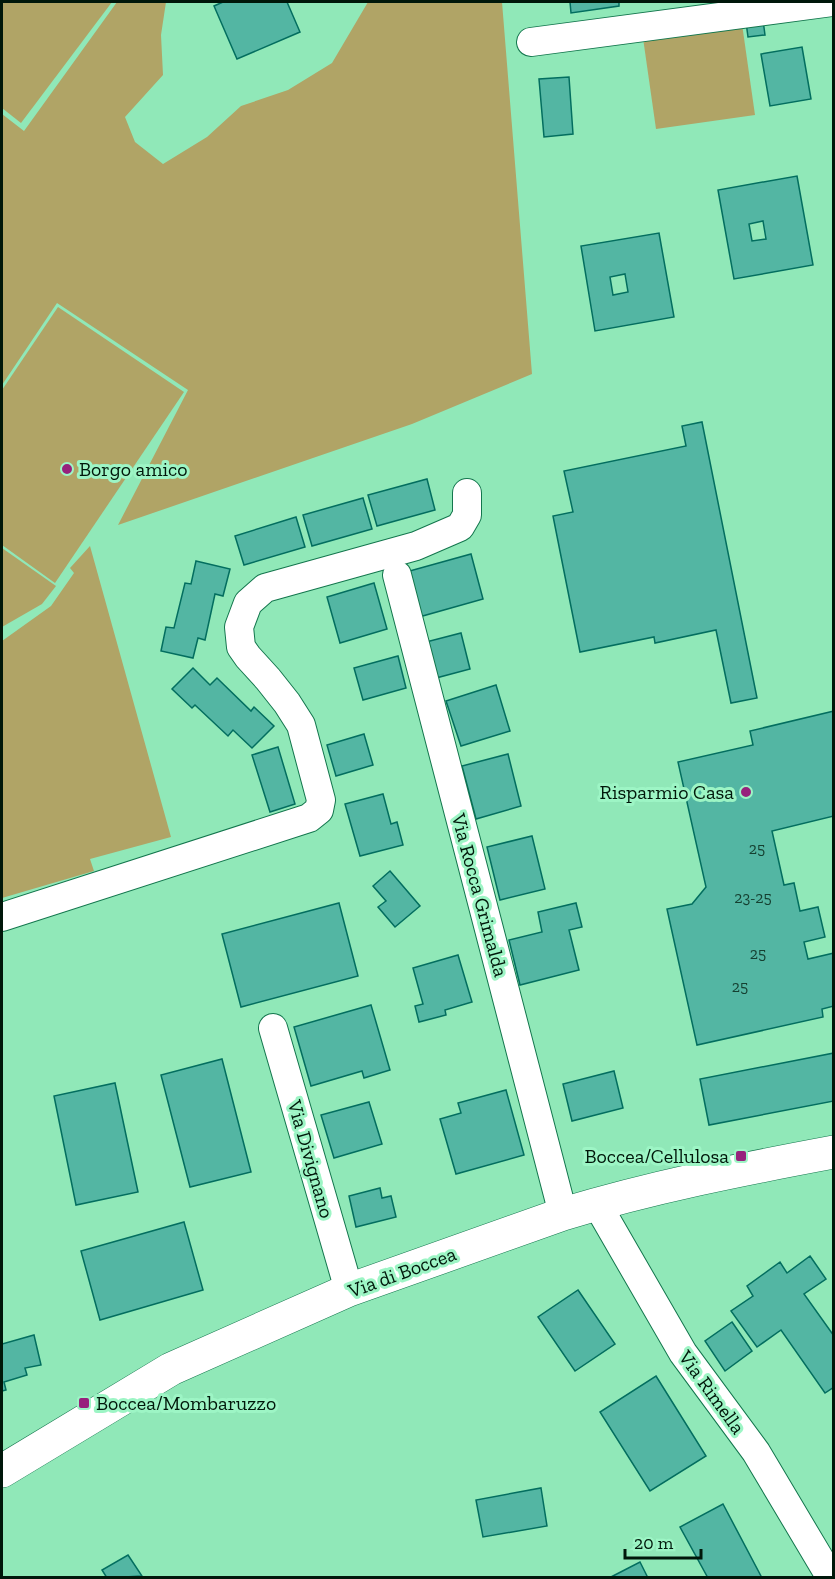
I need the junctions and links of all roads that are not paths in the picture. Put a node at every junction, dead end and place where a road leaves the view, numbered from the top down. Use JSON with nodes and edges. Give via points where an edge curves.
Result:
{"nodes":[{"id":1,"x":832,"y":2,"type":"edge"},
{"id":2,"x":531,"y":42,"type":"dead end"},
{"id":3,"x":467,"y":493,"type":"dead end"},
{"id":4,"x":397,"y":575,"type":"dead end"},
{"id":5,"x":2,"y":917,"type":"edge"},
{"id":6,"x":273,"y":1028,"type":"dead end"},
{"id":7,"x":834,"y":1152,"type":"edge"},
{"id":8,"x":597,"y":1204,"type":"junction"},
{"id":9,"x":564,"y":1214,"type":"junction"},
{"id":10,"x":349,"y":1290,"type":"junction"},
{"id":11,"x":2,"y":1471,"type":"edge"},
{"id":12,"x":831,"y":1578,"type":"edge"}],
"edges":[{"from":1,"to":2,"type":"street"},
{"from":3,"to":5,"type":"street","via":[[467,515],[460,528],[416,546],[265,588],[248,603],[239,627],[242,647],[301,725],[321,800],[319,810],[309,818]]},
{"from":4,"to":9,"type":"street","name":"Via Rocca Grimalda"},
{"from":6,"to":10,"type":"street","name":"Via Divignano"},
{"from":7,"to":8,"type":"main road","name":"Via di Boccea"},
{"from":8,"to":9,"type":"main road","name":"Via di Boccea"},
{"from":8,"to":12,"type":"street","name":"Via Rimella","via":[[683,1353],[756,1452]]},
{"from":9,"to":10,"type":"main road","name":"Via di Boccea"},
{"from":10,"to":11,"type":"main road","name":"Via di Boccea","via":[[171,1369]]}]}
